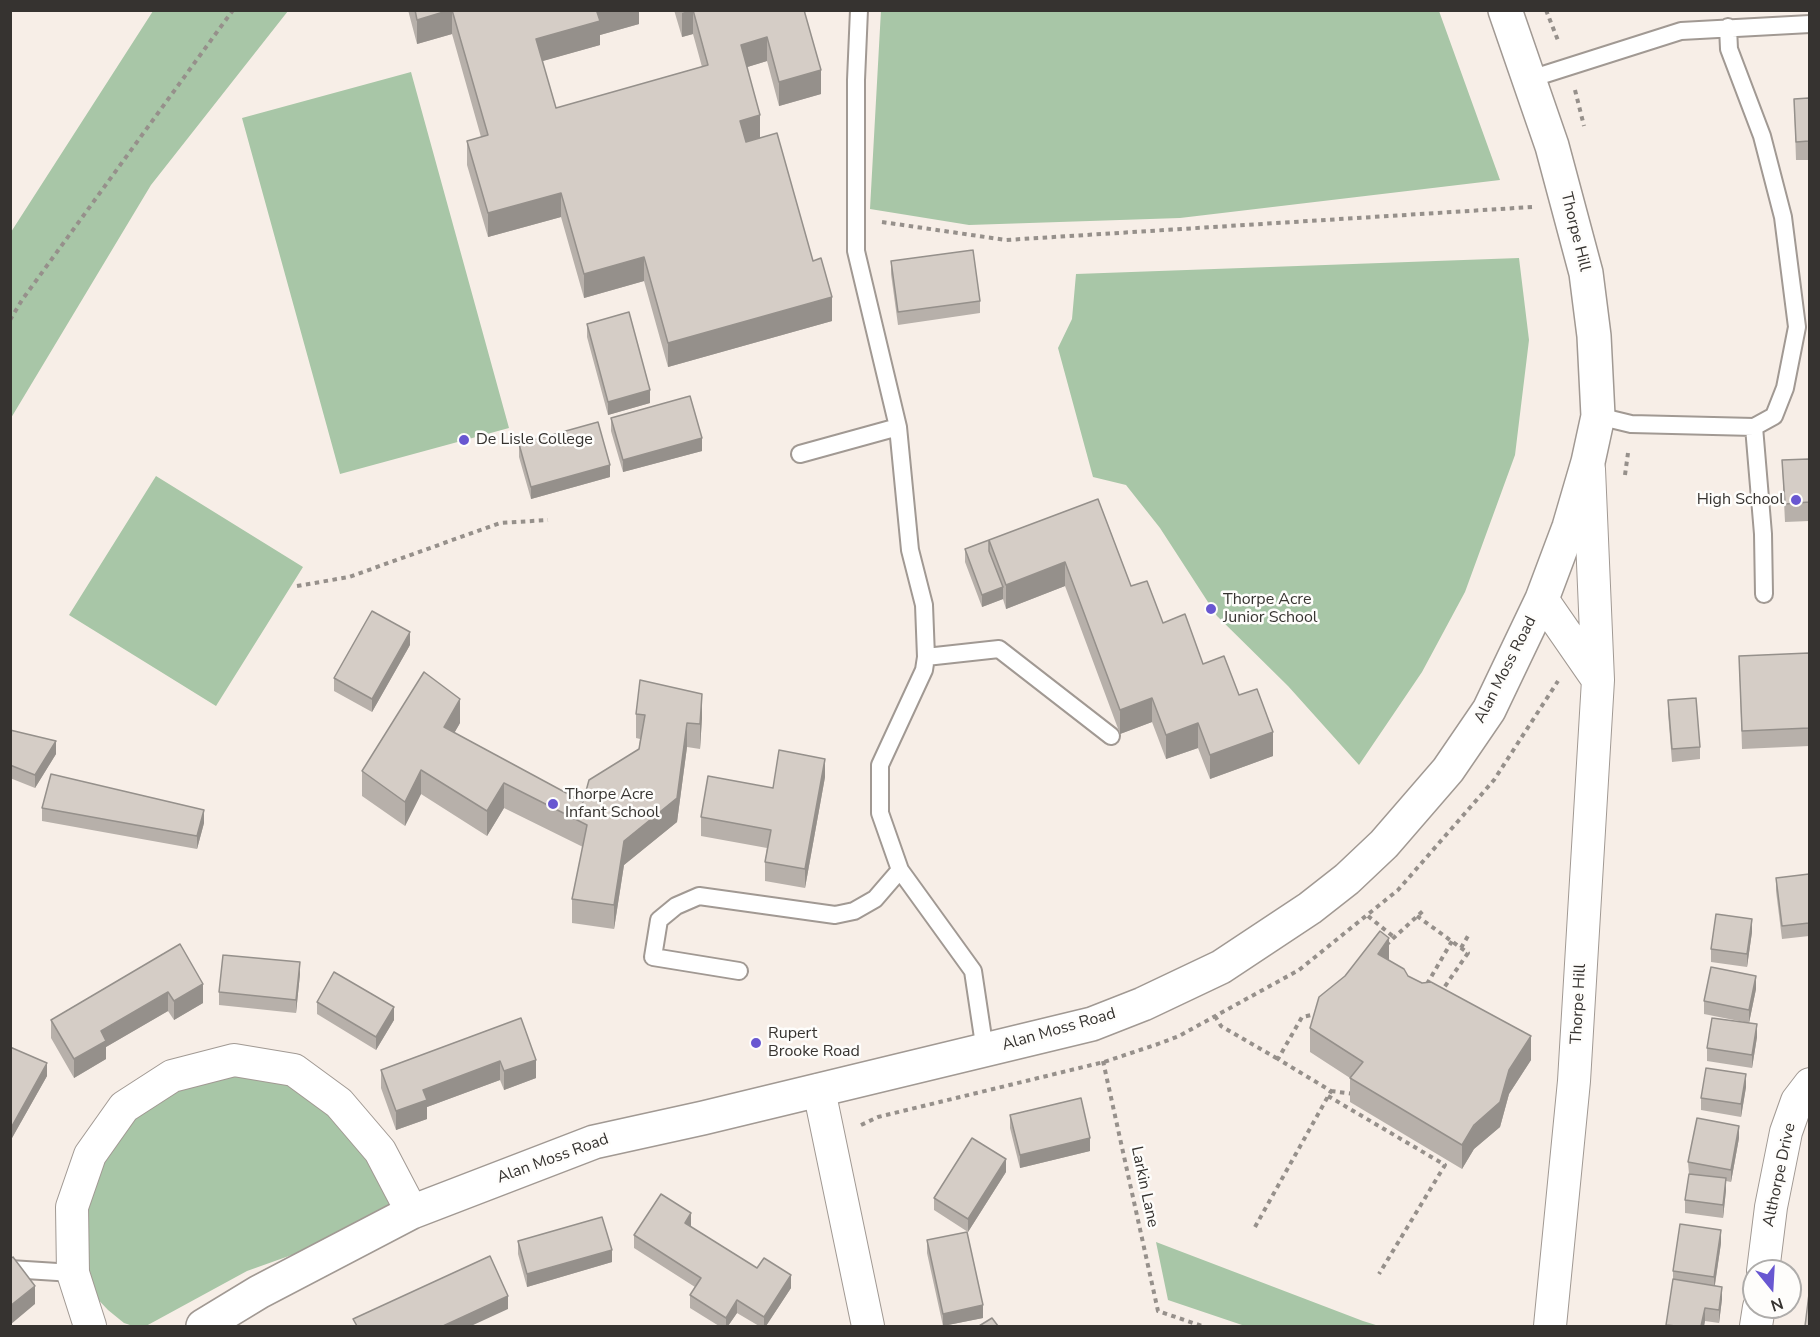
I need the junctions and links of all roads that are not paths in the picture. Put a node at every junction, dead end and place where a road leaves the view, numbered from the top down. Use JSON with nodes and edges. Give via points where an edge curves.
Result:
{"nodes":[{"id":1,"x":859,"y":10,"type":"edge"},
{"id":2,"x":1505,"y":10,"type":"edge"},
{"id":3,"x":1809,"y":24,"type":"edge"},
{"id":4,"x":1728,"y":27,"type":"junction"},
{"id":5,"x":1530,"y":79,"type":"junction"},
{"id":6,"x":1598,"y":416,"type":"junction"},
{"id":7,"x":898,"y":427,"type":"junction"},
{"id":8,"x":1754,"y":427,"type":"junction"},
{"id":9,"x":800,"y":454,"type":"dead end"},
{"id":10,"x":1588,"y":462,"type":"junction"},
{"id":11,"x":1764,"y":594,"type":"dead end"},
{"id":12,"x":1542,"y":599,"type":"junction"},
{"id":13,"x":926,"y":657,"type":"junction"},
{"id":14,"x":1598,"y":680,"type":"junction"},
{"id":15,"x":1111,"y":736,"type":"dead end"},
{"id":16,"x":900,"y":870,"type":"junction"},
{"id":17,"x":739,"y":971,"type":"dead end"},
{"id":18,"x":985,"y":1051,"type":"junction"},
{"id":19,"x":1809,"y":1084,"type":"edge"},
{"id":20,"x":819,"y":1089,"type":"junction"},
{"id":21,"x":412,"y":1212,"type":"junction"},
{"id":22,"x":1765,"y":1259,"type":"edge"},
{"id":23,"x":10,"y":1269,"type":"edge"},
{"id":24,"x":73,"y":1272,"type":"junction"},
{"id":25,"x":90,"y":1326,"type":"edge"},
{"id":26,"x":203,"y":1326,"type":"edge"},
{"id":27,"x":868,"y":1326,"type":"edge"},
{"id":28,"x":1550,"y":1326,"type":"edge"}],
"edges":[{"from":1,"to":7,"type":"lane","via":[[856,251]]},
{"from":2,"to":5,"type":"street","name":"Thorpe Hill"},
{"from":3,"to":4,"type":"lane"},
{"from":4,"to":5,"type":"lane","via":[[1681,31]]},
{"from":4,"to":8,"type":"lane","via":[[1729,49],[1762,136],[1783,217],[1797,327],[1785,388],[1774,416]]},
{"from":5,"to":6,"type":"street","name":"Thorpe Hill","via":[[1586,273]]},
{"from":6,"to":8,"type":"lane","via":[[1630,424]]},
{"from":6,"to":10,"type":"street","name":"Thorpe Hill"},
{"from":7,"to":9,"type":"lane"},
{"from":7,"to":13,"type":"lane","via":[[910,549],[924,605]]},
{"from":8,"to":11,"type":"lane"},
{"from":10,"to":12,"type":"street","name":"Thorpe Hill"},
{"from":10,"to":14,"type":"street","name":"Thorpe Hill"},
{"from":12,"to":14,"type":"street"},
{"from":12,"to":18,"type":"street","name":"Alan Moss Road","via":[[1489,710],[1448,770],[1384,844],[1310,908],[1221,967],[1143,1004],[1092,1024]]},
{"from":13,"to":15,"type":"lane","via":[[999,649]]},
{"from":13,"to":16,"type":"lane","via":[[924,670],[880,765],[880,813]]},
{"from":14,"to":28,"type":"street","name":"Thorpe Hill","via":[[1574,1081]]},
{"from":16,"to":17,"type":"lane","via":[[875,898],[854,911],[835,915],[699,896],[676,906],[659,920],[653,957]]},
{"from":16,"to":18,"type":"lane","via":[[973,971]]},
{"from":18,"to":20,"type":"street","name":"Alan Moss Road"},
{"from":19,"to":22,"type":"street","name":"Althorpe Drive","via":[[1797,1101],[1786,1132]]},
{"from":20,"to":21,"type":"street","name":"Alan Moss Road","via":[[594,1142]]},
{"from":20,"to":27,"type":"street"},
{"from":21,"to":24,"type":"street","via":[[380,1151],[339,1103],[294,1070],[234,1060],[172,1076],[124,1107],[90,1155],[72,1207]]},
{"from":21,"to":26,"type":"street","name":"Alan Moss Road","via":[[259,1292]]},
{"from":23,"to":24,"type":"lane"},
{"from":24,"to":25,"type":"street"}]}
